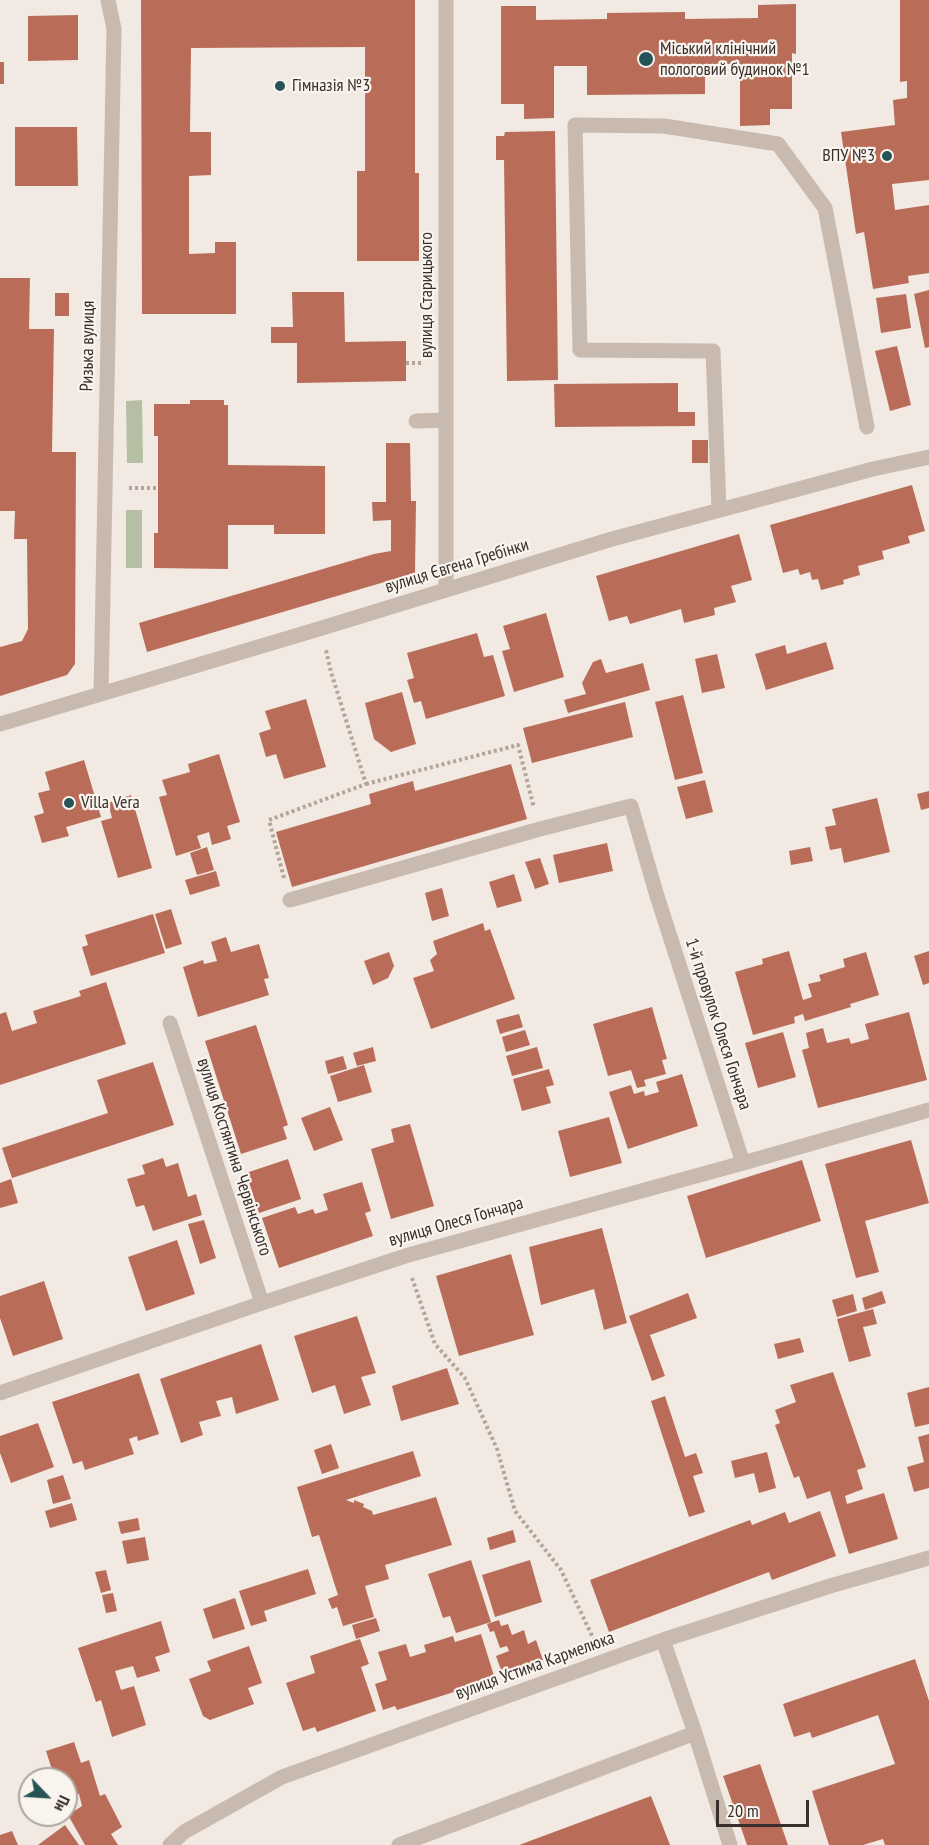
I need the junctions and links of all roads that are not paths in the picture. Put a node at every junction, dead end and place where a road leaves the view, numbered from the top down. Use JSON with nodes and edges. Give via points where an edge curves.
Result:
{"nodes":[{"id":1,"x":108,"y":0,"type":"edge"},
{"id":2,"x":446,"y":0,"type":"edge"},
{"id":3,"x":446,"y":420,"type":"junction"},
{"id":4,"x":416,"y":421,"type":"dead end"},
{"id":5,"x":867,"y":427,"type":"dead end"},
{"id":6,"x":929,"y":457,"type":"edge"},
{"id":7,"x":719,"y":510,"type":"junction"},
{"id":8,"x":446,"y":590,"type":"junction"},
{"id":9,"x":101,"y":694,"type":"junction"},
{"id":10,"x":0,"y":724,"type":"edge"},
{"id":11,"x":290,"y":900,"type":"road end"},
{"id":12,"x":170,"y":1023,"type":"dead end"},
{"id":13,"x":929,"y":1110,"type":"edge"},
{"id":14,"x":743,"y":1163,"type":"junction"},
{"id":15,"x":262,"y":1303,"type":"junction"},
{"id":16,"x":0,"y":1393,"type":"edge"},
{"id":17,"x":929,"y":1558,"type":"edge"},
{"id":18,"x":663,"y":1641,"type":"junction"},
{"id":19,"x":695,"y":1732,"type":"junction"},
{"id":20,"x":170,"y":1845,"type":"edge"},
{"id":21,"x":399,"y":1845,"type":"edge"},
{"id":22,"x":730,"y":1845,"type":"edge"}],
"edges":[{"from":1,"to":9,"type":"street","name":"Ризька вулиця","via":[[114,29]]},
{"from":2,"to":3,"type":"street","name":"вулиця Старицького"},
{"from":3,"to":4,"type":"street"},
{"from":3,"to":8,"type":"street","name":"вулиця Старицького"},
{"from":5,"to":7,"type":"street","via":[[825,207],[778,144],[664,126],[575,125],[580,350],[712,351]]},
{"from":6,"to":7,"type":"street","name":"вулиця Євгена Гребінки"},
{"from":7,"to":8,"type":"street","name":"вулиця Євгена Гребінки"},
{"from":8,"to":9,"type":"street","name":"вулиця Євгена Гребінки"},
{"from":9,"to":10,"type":"street","name":"вулиця Євгена Гребінки"},
{"from":11,"to":14,"type":"street","name":"1-й провулок Олеся Гончара","via":[[631,806]]},
{"from":12,"to":15,"type":"street","name":"вулиця Костянтина Червінського"},
{"from":13,"to":14,"type":"street","name":"вулиця Олеся Гончара"},
{"from":14,"to":15,"type":"street","name":"вулиця Олеся Гончара","via":[[405,1256]]},
{"from":15,"to":16,"type":"street","name":"вулиця Олеся Гончара"},
{"from":17,"to":18,"type":"street","name":"вулиця Устима Кармелюка"},
{"from":18,"to":19,"type":"street"},
{"from":18,"to":20,"type":"street","name":"вулиця Устима Кармелюка","via":[[282,1777],[184,1832]]},
{"from":19,"to":21,"type":"street"},
{"from":19,"to":22,"type":"street"}]}
